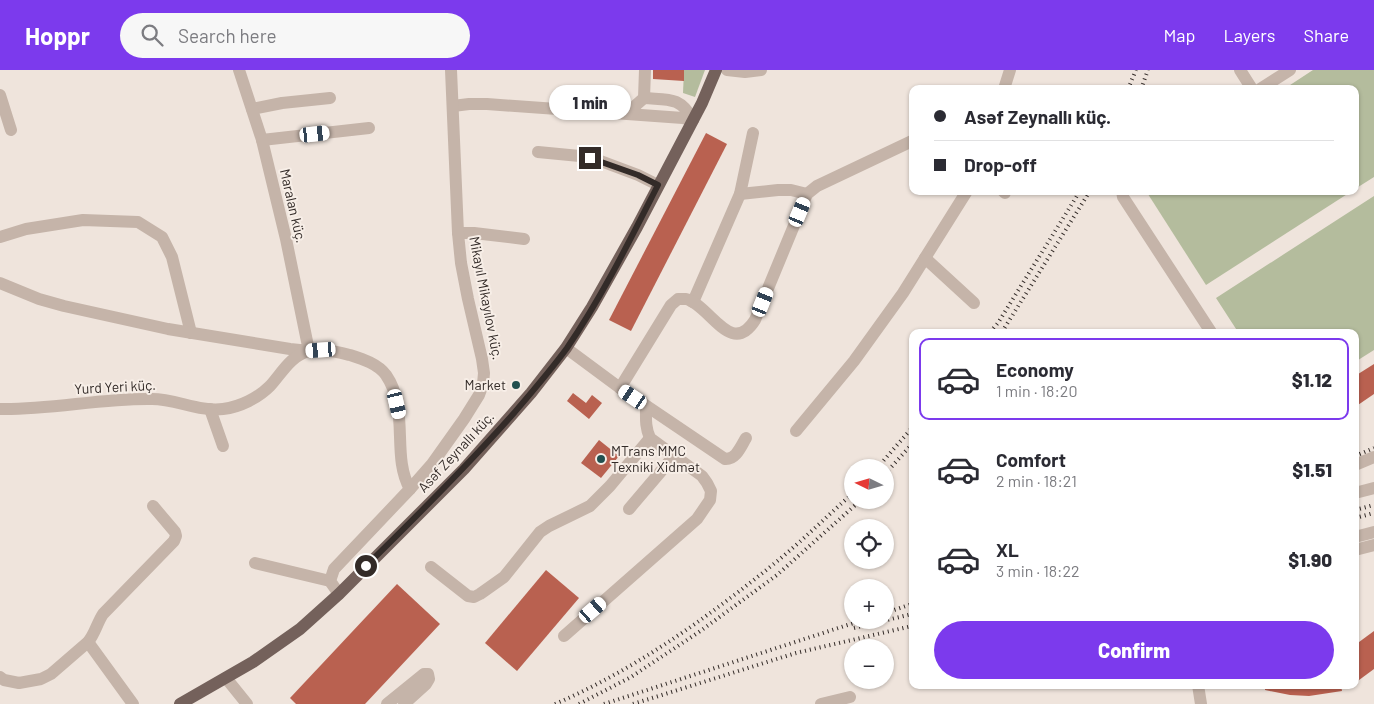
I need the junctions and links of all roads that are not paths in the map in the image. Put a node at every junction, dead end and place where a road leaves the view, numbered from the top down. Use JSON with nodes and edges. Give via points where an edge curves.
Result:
{"nodes":[{"id":1,"x":239,"y":70,"type":"edge"},
{"id":2,"x":451,"y":70,"type":"edge"},
{"id":3,"x":645,"y":70,"type":"edge"},
{"id":4,"x":716,"y":70,"type":"edge"},
{"id":5,"x":727,"y":70,"type":"edge"},
{"id":6,"x":761,"y":70,"type":"edge"},
{"id":7,"x":1010,"y":70,"type":"edge"},
{"id":8,"x":1240,"y":70,"type":"edge"},
{"id":9,"x":1290,"y":70,"type":"edge"},
{"id":10,"x":1005,"y":85,"type":"edge"},
{"id":11,"x":1249,"y":85,"type":"edge"},
{"id":12,"x":1266,"y":85,"type":"edge"},
{"id":13,"x":0,"y":94,"type":"edge"},
{"id":14,"x":330,"y":98,"type":"dead end"},
{"id":15,"x":644,"y":98,"type":"junction"},
{"id":16,"x":453,"y":106,"type":"junction"},
{"id":17,"x":252,"y":109,"type":"junction"},
{"id":18,"x":632,"y":114,"type":"junction"},
{"id":19,"x":3,"y":116,"type":"edge"},
{"id":20,"x":692,"y":120,"type":"junction"},
{"id":21,"x":369,"y":128,"type":"dead end"},
{"id":22,"x":11,"y":130,"type":"dead end"},
{"id":23,"x":753,"y":133,"type":"dead end"},
{"id":24,"x":262,"y":140,"type":"junction"},
{"id":25,"x":909,"y":142,"type":"edge"},
{"id":26,"x":538,"y":152,"type":"dead end"},
{"id":27,"x":658,"y":185,"type":"junction"},
{"id":28,"x":740,"y":194,"type":"junction"},
{"id":29,"x":807,"y":194,"type":"junction"},
{"id":30,"x":964,"y":195,"type":"edge"},
{"id":31,"x":1123,"y":195,"type":"edge"},
{"id":32,"x":458,"y":233,"type":"junction"},
{"id":33,"x":0,"y":237,"type":"edge"},
{"id":34,"x":524,"y":239,"type":"dead end"},
{"id":35,"x":925,"y":258,"type":"junction"},
{"id":36,"x":0,"y":283,"type":"edge"},
{"id":37,"x":693,"y":302,"type":"junction"},
{"id":38,"x":974,"y":303,"type":"dead end"},
{"id":39,"x":1209,"y":329,"type":"edge"},
{"id":40,"x":191,"y":333,"type":"junction"},
{"id":41,"x":566,"y":348,"type":"junction"},
{"id":42,"x":309,"y":351,"type":"junction"},
{"id":43,"x":620,"y":388,"type":"junction"},
{"id":44,"x":646,"y":406,"type":"junction"},
{"id":45,"x":0,"y":409,"type":"edge"},
{"id":46,"x":210,"y":409,"type":"junction"},
{"id":47,"x":796,"y":431,"type":"dead end"},
{"id":48,"x":650,"y":438,"type":"junction"},
{"id":49,"x":746,"y":438,"type":"dead end"},
{"id":50,"x":223,"y":446,"type":"dead end"},
{"id":51,"x":674,"y":456,"type":"junction"},
{"id":52,"x":1374,"y":457,"type":"edge"},
{"id":53,"x":1359,"y":463,"type":"edge"},
{"id":54,"x":1374,"y":488,"type":"edge"},
{"id":55,"x":410,"y":489,"type":"junction"},
{"id":56,"x":1359,"y":492,"type":"edge"},
{"id":57,"x":153,"y":506,"type":"dead end"},
{"id":58,"x":629,"y":509,"type":"dead end"},
{"id":59,"x":1374,"y":532,"type":"edge"},
{"id":60,"x":1359,"y":536,"type":"edge"},
{"id":61,"x":1374,"y":545,"type":"edge"},
{"id":62,"x":1359,"y":549,"type":"edge"},
{"id":63,"x":255,"y":563,"type":"dead end"},
{"id":64,"x":432,"y":567,"type":"dead end"},
{"id":65,"x":330,"y":581,"type":"junction"},
{"id":66,"x":339,"y":594,"type":"junction"},
{"id":67,"x":564,"y":636,"type":"dead end"},
{"id":68,"x":88,"y":642,"type":"junction"},
{"id":69,"x":0,"y":677,"type":"edge"},
{"id":70,"x":226,"y":678,"type":"junction"},
{"id":71,"x":1199,"y":689,"type":"edge"},
{"id":72,"x":850,"y":697,"type":"dead end"},
{"id":73,"x":133,"y":704,"type":"edge"},
{"id":74,"x":180,"y":704,"type":"edge"},
{"id":75,"x":248,"y":704,"type":"edge"},
{"id":76,"x":387,"y":704,"type":"edge"},
{"id":77,"x":404,"y":704,"type":"edge"},
{"id":78,"x":821,"y":704,"type":"edge"},
{"id":79,"x":1201,"y":704,"type":"edge"}],
"edges":[{"from":1,"to":17,"type":"street","name":"Maralan küç."},
{"from":2,"to":16,"type":"street","name":"Mikayıl Mikayılov küç."},
{"from":3,"to":15,"type":"street"},
{"from":4,"to":20,"type":"main road","name":"Asəf Zeynallı küç."},
{"from":5,"to":6,"type":"street"},
{"from":7,"to":10,"type":"street"},
{"from":8,"to":11,"type":"street"},
{"from":9,"to":12,"type":"street"},
{"from":13,"to":19,"type":"street"},
{"from":14,"to":17,"type":"street"},
{"from":15,"to":18,"type":"street"},
{"from":15,"to":20,"type":"street","via":[[682,104]]},
{"from":16,"to":18,"type":"street","via":[[487,104]]},
{"from":16,"to":32,"type":"street","name":"Mikayıl Mikayılov küç."},
{"from":17,"to":24,"type":"street","name":"Maralan küç."},
{"from":18,"to":20,"type":"street"},
{"from":19,"to":22,"type":"street"},
{"from":20,"to":27,"type":"main road","name":"Asəf Zeynallı küç."},
{"from":21,"to":24,"type":"street"},
{"from":23,"to":28,"type":"street"},
{"from":24,"to":42,"type":"street","name":"Maralan küç."},
{"from":25,"to":29,"type":"street","via":[[817,186]]},
{"from":26,"to":27,"type":"street","via":[[590,158]]},
{"from":27,"to":41,"type":"main road","name":"Asəf Zeynallı küç.","via":[[637,228]]},
{"from":28,"to":29,"type":"street","via":[[784,190]]},
{"from":28,"to":37,"type":"street"},
{"from":29,"to":37,"type":"street","via":[[749,329],[736,334],[727,331]]},
{"from":30,"to":35,"type":"street"},
{"from":31,"to":39,"type":"street"},
{"from":32,"to":34,"type":"street"},
{"from":32,"to":55,"type":"street","name":"Mikayıl Mikayılov küç.","via":[[461,263],[482,358],[483,384],[464,419]]},
{"from":33,"to":40,"type":"street","via":[[26,229],[83,220],[138,222],[162,237],[172,257]]},
{"from":35,"to":38,"type":"street"},
{"from":35,"to":47,"type":"street","via":[[854,361]]},
{"from":36,"to":40,"type":"street","via":[[64,306]]},
{"from":37,"to":43,"type":"street","via":[[678,299],[671,305]]},
{"from":40,"to":42,"type":"street"},
{"from":41,"to":43,"type":"street"},
{"from":41,"to":66,"type":"main road","name":"Asəf Zeynallı küç.","via":[[464,469]]},
{"from":42,"to":46,"type":"street","name":"Yurd Yeri küç.","via":[[297,356],[252,400],[224,409]]},
{"from":42,"to":55,"type":"street","via":[[337,352],[361,358],[386,374],[400,418],[402,470]]},
{"from":43,"to":44,"type":"street"},
{"from":44,"to":48,"type":"street","via":[[645,423]]},
{"from":44,"to":49,"type":"street","via":[[725,459],[733,457]]},
{"from":45,"to":46,"type":"street","name":"Yurd Yeri küç.","via":[[124,399],[173,401]]},
{"from":46,"to":50,"type":"street"},
{"from":48,"to":51,"type":"street"},
{"from":48,"to":64,"type":"street","via":[[590,506],[540,532],[504,577],[480,594],[468,596]]},
{"from":51,"to":58,"type":"street"},
{"from":51,"to":67,"type":"street","via":[[702,476],[707,484],[711,491],[706,508]]},
{"from":52,"to":53,"type":"street"},
{"from":54,"to":56,"type":"street"},
{"from":55,"to":65,"type":"street","name":"Mikayıl Mikayılov küç.","via":[[334,569]]},
{"from":57,"to":68,"type":"street","via":[[175,532],[174,541],[103,614]]},
{"from":59,"to":60,"type":"street"},
{"from":61,"to":62,"type":"street"},
{"from":63,"to":65,"type":"street"},
{"from":65,"to":66,"type":"street"},
{"from":66,"to":70,"type":"main road","name":"Asəf Zeynallı küç.","via":[[300,629]]},
{"from":68,"to":69,"type":"street","via":[[41,679],[19,683]]},
{"from":68,"to":73,"type":"street"},
{"from":70,"to":74,"type":"main road","name":"Asəf Zeynallı küç."},
{"from":70,"to":75,"type":"street"},
{"from":71,"to":79,"type":"street"},
{"from":72,"to":78,"type":"street"},
{"from":76,"to":77,"type":"street","via":[[428,674],[426,684]]}]}
